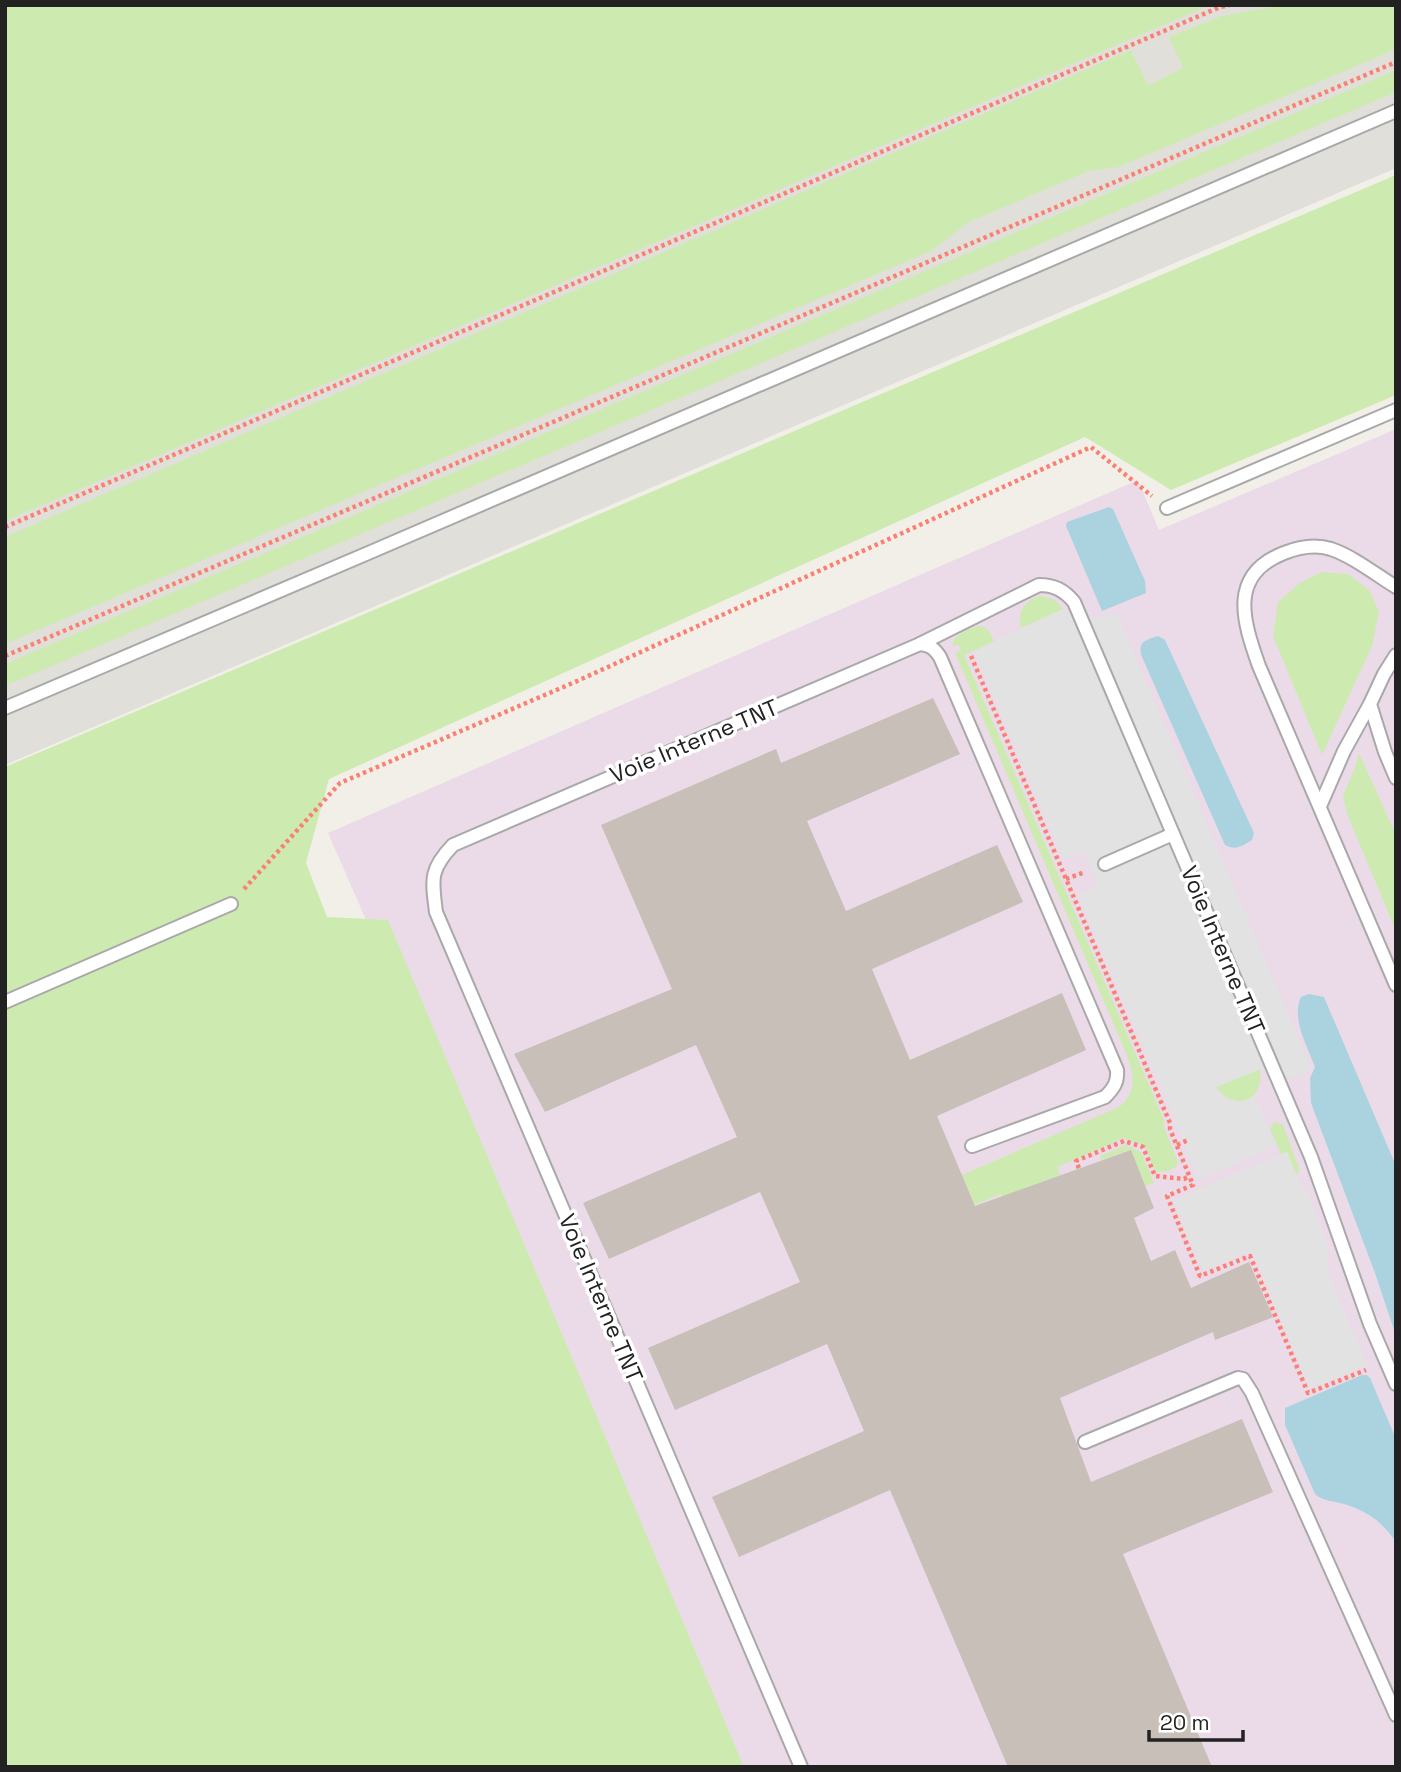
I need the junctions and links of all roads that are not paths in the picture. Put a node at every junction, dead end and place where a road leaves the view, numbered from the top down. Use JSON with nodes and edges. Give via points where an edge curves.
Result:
{"nodes":[{"id":1,"x":1396,"y":111,"type":"edge"},
{"id":2,"x":1396,"y":410,"type":"edge"},
{"id":3,"x":1167,"y":508,"type":"road end"},
{"id":4,"x":1396,"y":587,"type":"edge"},
{"id":5,"x":920,"y":644,"type":"junction"},
{"id":6,"x":1396,"y":655,"type":"edge"},
{"id":7,"x":1370,"y":704,"type":"junction"},
{"id":8,"x":5,"y":708,"type":"edge"},
{"id":9,"x":1396,"y":778,"type":"edge"},
{"id":10,"x":1320,"y":806,"type":"junction"},
{"id":11,"x":1173,"y":834,"type":"junction"},
{"id":12,"x":1105,"y":864,"type":"dead end"},
{"id":13,"x":231,"y":904,"type":"road end"},
{"id":14,"x":1396,"y":985,"type":"edge"},
{"id":15,"x":5,"y":1002,"type":"edge"},
{"id":16,"x":972,"y":1146,"type":"dead end"},
{"id":17,"x":1396,"y":1384,"type":"edge"},
{"id":18,"x":1085,"y":1442,"type":"dead end"},
{"id":19,"x":1396,"y":1715,"type":"edge"},
{"id":20,"x":801,"y":1767,"type":"edge"}],
"edges":[{"from":1,"to":8,"type":"lane"},
{"from":2,"to":3,"type":"lane"},
{"from":4,"to":10,"type":"lane","via":[[1329,548],[1301,546],[1273,557],[1255,572],[1244,590],[1248,636]]},
{"from":5,"to":11,"type":"lane","name":"Voie Interne TNT","via":[[1039,585],[1068,594]]},
{"from":5,"to":16,"type":"lane","via":[[929,645],[940,657],[1118,1078],[1105,1097]]},
{"from":5,"to":20,"type":"lane","name":"Voie Interne TNT","via":[[453,845],[441,857],[433,886],[436,912]]},
{"from":6,"to":7,"type":"lane"},
{"from":7,"to":9,"type":"lane"},
{"from":7,"to":10,"type":"lane"},
{"from":10,"to":14,"type":"lane"},
{"from":11,"to":12,"type":"lane"},
{"from":11,"to":17,"type":"lane","name":"Voie Interne TNT","via":[[1311,1157]]},
{"from":13,"to":15,"type":"lane"},
{"from":18,"to":19,"type":"lane","via":[[1243,1379]]}]}
